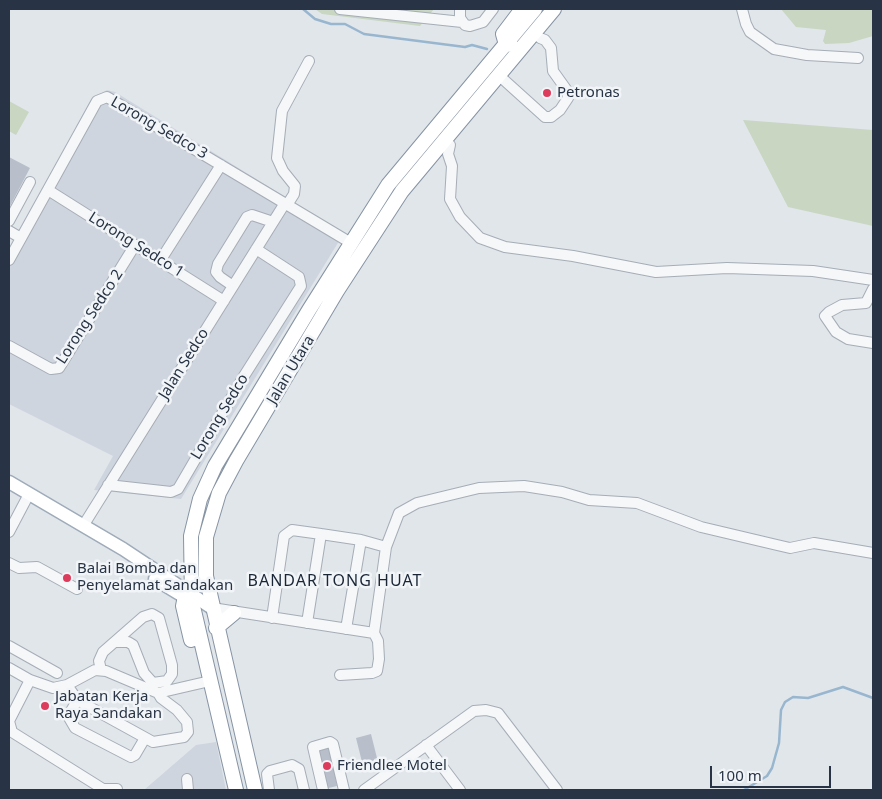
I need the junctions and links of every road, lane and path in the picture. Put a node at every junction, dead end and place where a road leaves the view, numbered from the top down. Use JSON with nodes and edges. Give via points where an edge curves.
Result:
{"nodes":[{"id":1,"x":340,"y":9,"type":"edge"},
{"id":2,"x":460,"y":9,"type":"edge"},
{"id":3,"x":493,"y":9,"type":"edge"},
{"id":4,"x":522,"y":9,"type":"edge"},
{"id":5,"x":534,"y":9,"type":"edge"},
{"id":6,"x":545,"y":9,"type":"edge"},
{"id":7,"x":554,"y":9,"type":"edge"},
{"id":8,"x":561,"y":9,"type":"edge"},
{"id":9,"x":742,"y":9,"type":"edge"},
{"id":10,"x":462,"y":22,"type":"junction"},
{"id":11,"x":540,"y":38,"type":"junction"},
{"id":12,"x":507,"y":43,"type":"junction"},
{"id":13,"x":858,"y":58,"type":"dead end"},
{"id":14,"x":309,"y":61,"type":"dead end"},
{"id":15,"x":504,"y":80,"type":"junction"},
{"id":16,"x":447,"y":142,"type":"junction"},
{"id":17,"x":221,"y":165,"type":"junction"},
{"id":18,"x":30,"y":182,"type":"dead end"},
{"id":19,"x":48,"y":190,"type":"junction"},
{"id":20,"x":286,"y":204,"type":"junction"},
{"id":21,"x":369,"y":214,"type":"junction"},
{"id":22,"x":9,"y":221,"type":"edge"},
{"id":23,"x":273,"y":222,"type":"junction"},
{"id":24,"x":9,"y":231,"type":"edge"},
{"id":25,"x":21,"y":238,"type":"junction"},
{"id":26,"x":351,"y":243,"type":"junction"},
{"id":27,"x":136,"y":245,"type":"junction"},
{"id":28,"x":256,"y":249,"type":"junction"},
{"id":29,"x":9,"y":260,"type":"edge"},
{"id":30,"x":160,"y":261,"type":"junction"},
{"id":31,"x":873,"y":280,"type":"edge"},
{"id":32,"x":233,"y":286,"type":"junction"},
{"id":33,"x":873,"y":289,"type":"edge"},
{"id":34,"x":224,"y":301,"type":"junction"},
{"id":35,"x":873,"y":343,"type":"edge"},
{"id":36,"x":9,"y":346,"type":"edge"},
{"id":37,"x":9,"y":482,"type":"edge"},
{"id":38,"x":108,"y":485,"type":"junction"},
{"id":39,"x":29,"y":494,"type":"junction"},
{"id":40,"x":88,"y":529,"type":"junction"},
{"id":41,"x":9,"y":532,"type":"edge"},
{"id":42,"x":321,"y":534,"type":"junction"},
{"id":43,"x":360,"y":540,"type":"junction"},
{"id":44,"x":386,"y":547,"type":"junction"},
{"id":45,"x":873,"y":553,"type":"edge"},
{"id":46,"x":9,"y":563,"type":"edge"},
{"id":47,"x":78,"y":589,"type":"dead end"},
{"id":48,"x":188,"y":595,"type":"junction"},
{"id":49,"x":212,"y":608,"type":"junction"},
{"id":50,"x":234,"y":613,"type":"junction"},
{"id":51,"x":272,"y":618,"type":"junction"},
{"id":52,"x":307,"y":623,"type":"junction"},
{"id":53,"x":132,"y":626,"type":"junction"},
{"id":54,"x":216,"y":628,"type":"junction"},
{"id":55,"x":346,"y":629,"type":"junction"},
{"id":56,"x":374,"y":633,"type":"junction"},
{"id":57,"x":115,"y":642,"type":"junction"},
{"id":58,"x":9,"y":646,"type":"edge"},
{"id":59,"x":137,"y":651,"type":"junction"},
{"id":60,"x":25,"y":655,"type":"junction"},
{"id":61,"x":12,"y":670,"type":"edge"},
{"id":62,"x":101,"y":670,"type":"junction"},
{"id":63,"x":57,"y":673,"type":"dead end"},
{"id":64,"x":340,"y":675,"type":"dead end"},
{"id":65,"x":30,"y":680,"type":"junction"},
{"id":66,"x":210,"y":681,"type":"junction"},
{"id":67,"x":67,"y":685,"type":"junction"},
{"id":68,"x":182,"y":688,"type":"junction"},
{"id":69,"x":158,"y":693,"type":"junction"},
{"id":70,"x":78,"y":699,"type":"junction"},
{"id":71,"x":177,"y":710,"type":"junction"},
{"id":72,"x":10,"y":716,"type":"edge"},
{"id":73,"x":145,"y":738,"type":"junction"},
{"id":74,"x":426,"y":745,"type":"junction"},
{"id":75,"x":187,"y":779,"type":"dead end"},
{"id":76,"x":117,"y":789,"type":"dead end"},
{"id":77,"x":188,"y":790,"type":"edge"},
{"id":78,"x":236,"y":790,"type":"edge"},
{"id":79,"x":255,"y":790,"type":"edge"},
{"id":80,"x":269,"y":790,"type":"edge"},
{"id":81,"x":304,"y":790,"type":"edge"},
{"id":82,"x":323,"y":790,"type":"edge"},
{"id":83,"x":344,"y":790,"type":"edge"},
{"id":84,"x":364,"y":790,"type":"edge"},
{"id":85,"x":460,"y":790,"type":"edge"},
{"id":86,"x":557,"y":790,"type":"edge"}],
"edges":[{"from":1,"to":10,"type":"street"},
{"from":2,"to":10,"type":"street"},
{"from":3,"to":10,"type":"street","via":[[479,24],[470,26]]},
{"from":4,"to":12,"type":"highway","via":[[504,30]]},
{"from":5,"to":12,"type":"highway","name":"Jalan Utara"},
{"from":6,"to":12,"type":"highway","via":[[518,43]]},
{"from":7,"to":16,"type":"highway","name":"Jalan Utara"},
{"from":8,"to":11,"type":"highway"},
{"from":9,"to":13,"type":"street","via":[[750,32],[774,48],[807,55]]},
{"from":11,"to":15,"type":"highway"},
{"from":11,"to":15,"type":"street","via":[[551,48],[553,71],[568,92],[560,110],[551,117],[545,117]]},
{"from":12,"to":21,"type":"highway","name":"Jalan Utara","via":[[414,152]]},
{"from":14,"to":20,"type":"street","name":"Jalan Sedco","via":[[280,120],[277,158],[295,186],[294,194]]},
{"from":15,"to":16,"type":"highway"},
{"from":16,"to":21,"type":"highway","via":[[437,136],[433,138]]},
{"from":16,"to":31,"type":"street","via":[[452,166],[450,199],[460,217],[480,238],[505,247],[656,272],[727,268],[813,271]]},
{"from":16,"to":49,"type":"highway","name":"Jalan Utara","via":[[402,191],[219,493],[204,552]]},
{"from":17,"to":19,"type":"street","name":"Lorong Sedco 3","via":[[107,97],[97,101]]},
{"from":17,"to":20,"type":"street","name":"Lorong Sedco 3"},
{"from":17,"to":30,"type":"street"},
{"from":18,"to":22,"type":"street"},
{"from":19,"to":25,"type":"street","name":"Lorong Sedco 3"},
{"from":19,"to":27,"type":"street","name":"Lorong Sedco 1"},
{"from":20,"to":23,"type":"street","name":"Jalan Sedco"},
{"from":20,"to":26,"type":"street","name":"Lorong Sedco 3"},
{"from":21,"to":26,"type":"highway","name":"Jalan Utara"},
{"from":23,"to":28,"type":"street","name":"Jalan Sedco"},
{"from":23,"to":32,"type":"street","via":[[252,215],[247,217],[216,272]]},
{"from":24,"to":25,"type":"street"},
{"from":25,"to":29,"type":"street","name":"Lorong Sedco 3"},
{"from":26,"to":48,"type":"highway","name":"Jalan Utara","via":[[215,466],[200,499],[191,536]]},
{"from":27,"to":30,"type":"street","name":"Lorong Sedco 1"},
{"from":27,"to":36,"type":"street","name":"Lorong Sedco 2","via":[[59,368],[51,369]]},
{"from":28,"to":32,"type":"street","name":"Jalan Sedco"},
{"from":28,"to":38,"type":"street","name":"Lorong Sedco","via":[[299,277],[301,286],[178,489],[171,492]]},
{"from":30,"to":34,"type":"street","name":"Lorong Sedco 1"},
{"from":32,"to":34,"type":"street","name":"Jalan Sedco"},
{"from":33,"to":35,"type":"street","via":[[866,303],[842,305],[825,316],[836,332],[848,339]]},
{"from":34,"to":38,"type":"street","name":"Jalan Sedco"},
{"from":37,"to":39,"type":"main road"},
{"from":38,"to":40,"type":"street","name":"Jalan Sedco"},
{"from":39,"to":40,"type":"main road"},
{"from":39,"to":41,"type":"street"},
{"from":40,"to":48,"type":"main road","via":[[118,553]]},
{"from":42,"to":43,"type":"street"},
{"from":42,"to":51,"type":"street","via":[[292,530],[284,536]]},
{"from":42,"to":52,"type":"street"},
{"from":43,"to":44,"type":"street"},
{"from":43,"to":55,"type":"street"},
{"from":44,"to":45,"type":"street","via":[[399,513],[417,503],[479,488],[524,486],[588,500],[637,503],[701,527],[778,546],[790,548],[814,543]]},
{"from":44,"to":56,"type":"street"},
{"from":46,"to":47,"type":"street","via":[[19,568],[37,568]]},
{"from":48,"to":49,"type":"main road"},
{"from":48,"to":66,"type":"highway","name":"Jalan Utara","via":[[184,611],[196,659]]},
{"from":49,"to":50,"type":"street"},
{"from":49,"to":54,"type":"highway","name":"Jalan Utara"},
{"from":50,"to":51,"type":"street"},
{"from":50,"to":54,"type":"highway"},
{"from":51,"to":52,"type":"street"},
{"from":52,"to":55,"type":"street"},
{"from":53,"to":57,"type":"street"},
{"from":53,"to":59,"type":"street"},
{"from":53,"to":59,"type":"street","via":[[147,615],[159,618],[172,665],[172,674],[167,681],[153,683],[147,678]]},
{"from":54,"to":79,"type":"highway","name":"Jalan Utara"},
{"from":55,"to":56,"type":"street"},
{"from":56,"to":64,"type":"street","via":[[378,641],[377,671]]},
{"from":57,"to":59,"type":"street","via":[[128,642]]},
{"from":57,"to":62,"type":"street","via":[[100,656]]},
{"from":58,"to":60,"type":"street"},
{"from":60,"to":61,"type":"street"},
{"from":60,"to":63,"type":"street"},
{"from":61,"to":65,"type":"street"},
{"from":62,"to":67,"type":"street","via":[[89,672]]},
{"from":62,"to":69,"type":"street"},
{"from":65,"to":67,"type":"street","via":[[53,688]]},
{"from":65,"to":72,"type":"street"},
{"from":66,"to":68,"type":"street"},
{"from":66,"to":78,"type":"highway"},
{"from":67,"to":70,"type":"street"},
{"from":68,"to":69,"type":"street"},
{"from":68,"to":71,"type":"street","via":[[176,699]]},
{"from":69,"to":71,"type":"street"},
{"from":70,"to":73,"type":"street"},
{"from":70,"to":73,"type":"street","via":[[68,716],[75,728],[131,757]]},
{"from":71,"to":73,"type":"street","via":[[189,726],[184,737],[159,742]]},
{"from":72,"to":76,"type":"street","via":[[10,727],[16,735],[103,788]]},
{"from":74,"to":84,"type":"street"},
{"from":74,"to":85,"type":"street"},
{"from":74,"to":86,"type":"street","via":[[474,712],[498,713]]},
{"from":75,"to":77,"type":"street"},
{"from":80,"to":81,"type":"street","via":[[267,774],[292,765],[299,769]]},
{"from":82,"to":83,"type":"street","via":[[313,747],[330,742]]}]}
